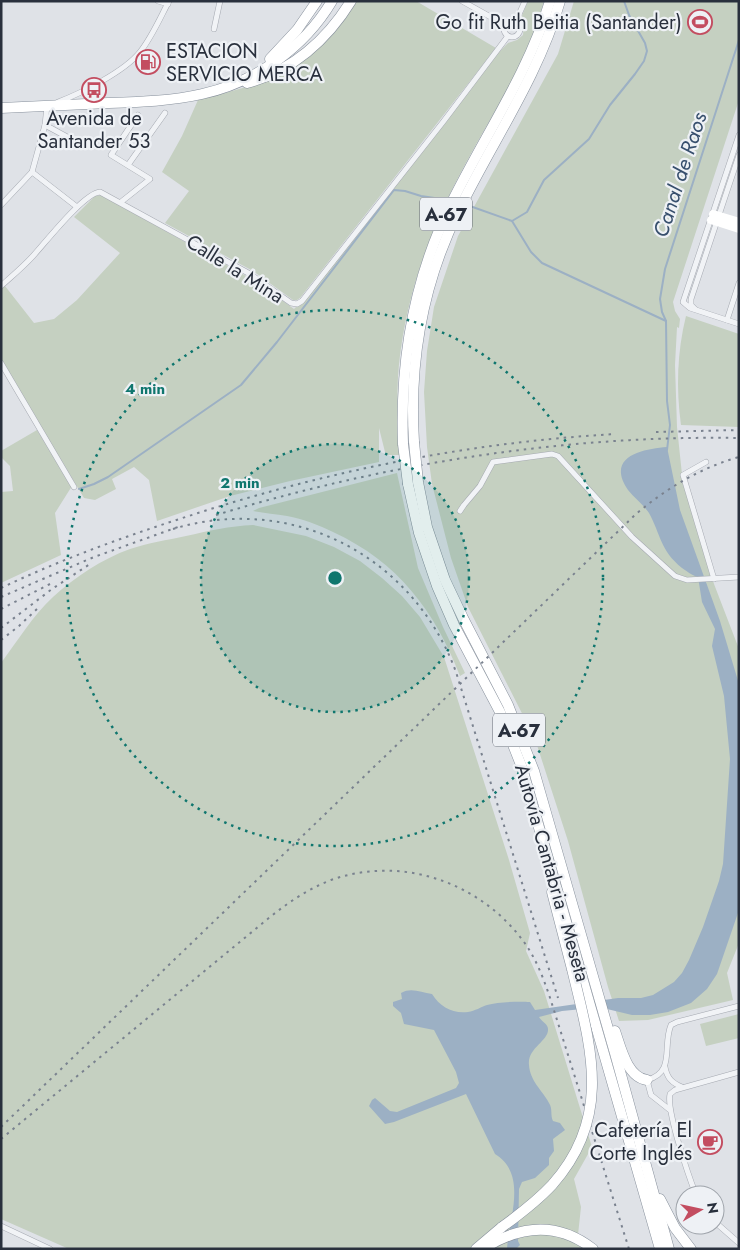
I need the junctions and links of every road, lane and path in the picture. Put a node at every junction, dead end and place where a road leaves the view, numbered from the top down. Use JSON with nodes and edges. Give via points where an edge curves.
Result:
{"nodes":[{"id":1,"x":158,"y":1,"type":"edge"},
{"id":2,"x":220,"y":1,"type":"edge"},
{"id":3,"x":317,"y":1,"type":"edge"},
{"id":4,"x":332,"y":1,"type":"edge"},
{"id":5,"x":351,"y":1,"type":"edge"},
{"id":6,"x":462,"y":1,"type":"edge"},
{"id":7,"x":525,"y":1,"type":"edge"},
{"id":8,"x":550,"y":1,"type":"edge"},
{"id":9,"x":560,"y":1,"type":"edge"},
{"id":10,"x":168,"y":2,"type":"edge"},
{"id":11,"x":516,"y":21,"type":"junction"},
{"id":12,"x":505,"y":25,"type":"junction"},
{"id":13,"x":214,"y":28,"type":"dead end"},
{"id":14,"x":508,"y":36,"type":"junction"},
{"id":15,"x":240,"y":82,"type":"junction"},
{"id":16,"x":219,"y":89,"type":"junction"},
{"id":17,"x":49,"y":105,"type":"junction"},
{"id":18,"x":1,"y":108,"type":"edge"},
{"id":19,"x":165,"y":112,"type":"dead end"},
{"id":20,"x":138,"y":115,"type":"dead end"},
{"id":21,"x":45,"y":125,"type":"junction"},
{"id":22,"x":739,"y":135,"type":"edge"},
{"id":23,"x":82,"y":145,"type":"dead end"},
{"id":24,"x":739,"y":155,"type":"edge"},
{"id":25,"x":128,"y":165,"type":"junction"},
{"id":26,"x":32,"y":172,"type":"junction"},
{"id":27,"x":121,"y":202,"type":"junction"},
{"id":28,"x":1,"y":205,"type":"edge"},
{"id":29,"x":77,"y":207,"type":"junction"},
{"id":30,"x":715,"y":218,"type":"junction"},
{"id":31,"x":739,"y":222,"type":"edge"},
{"id":32,"x":739,"y":229,"type":"edge"},
{"id":33,"x":739,"y":283,"type":"edge"},
{"id":34,"x":1,"y":286,"type":"edge"},
{"id":35,"x":695,"y":310,"type":"junction"},
{"id":36,"x":726,"y":320,"type":"junction"},
{"id":37,"x":739,"y":324,"type":"edge"},
{"id":38,"x":1,"y":363,"type":"edge"},
{"id":39,"x":1,"y":373,"type":"edge"},
{"id":40,"x":8,"y":376,"type":"junction"},
{"id":41,"x":408,"y":443,"type":"junction"},
{"id":42,"x":706,"y":462,"type":"dead end"},
{"id":43,"x":413,"y":483,"type":"junction"},
{"id":44,"x":74,"y":487,"type":"dead end"},
{"id":45,"x":460,"y":510,"type":"dead end"},
{"id":46,"x":739,"y":577,"type":"edge"},
{"id":47,"x":712,"y":578,"type":"junction"},
{"id":48,"x":512,"y":739,"type":"junction"},
{"id":49,"x":739,"y":1006,"type":"edge"},
{"id":50,"x":607,"y":1014,"type":"junction"},
{"id":51,"x":665,"y":1064,"type":"junction"},
{"id":52,"x":739,"y":1072,"type":"edge"},
{"id":53,"x":647,"y":1080,"type":"junction"},
{"id":54,"x":682,"y":1087,"type":"junction"},
{"id":55,"x":628,"y":1097,"type":"junction"},
{"id":56,"x":670,"y":1110,"type":"junction"},
{"id":57,"x":692,"y":1185,"type":"edge"},
{"id":58,"x":1,"y":1226,"type":"edge"},
{"id":59,"x":504,"y":1232,"type":"junction"},
{"id":60,"x":725,"y":1232,"type":"edge"},
{"id":61,"x":739,"y":1243,"type":"edge"},
{"id":62,"x":50,"y":1249,"type":"edge"},
{"id":63,"x":476,"y":1249,"type":"edge"},
{"id":64,"x":483,"y":1249,"type":"edge"},
{"id":65,"x":593,"y":1249,"type":"edge"},
{"id":66,"x":660,"y":1249,"type":"edge"},
{"id":67,"x":669,"y":1249,"type":"edge"},
{"id":68,"x":691,"y":1249,"type":"edge"}],
"edges":[{"from":1,"to":10,"type":"street"},
{"from":2,"to":13,"type":"street"},
{"from":3,"to":15,"type":"highway","via":[[280,49]]},
{"from":4,"to":15,"type":"highway","via":[[319,21],[296,45],[269,66]]},
{"from":5,"to":16,"type":"highway","via":[[322,39],[292,63],[260,79]]},
{"from":6,"to":12,"type":"street"},
{"from":7,"to":11,"type":"street"},
{"from":8,"to":41,"type":"highway","name":"Autovía Cantabria - Meseta","number":"A-67","via":[[524,68],[451,204],[424,269],[406,351],[402,400]]},
{"from":9,"to":41,"type":"highway","name":"Autovía Cantabria - Meseta","number":"A-67","via":[[532,75],[458,211],[435,270],[415,359]]},
{"from":10,"to":17,"type":"street","via":[[138,54],[87,89]]},
{"from":11,"to":12,"type":"street","via":[[510,20]]},
{"from":11,"to":14,"type":"street","via":[[520,32],[514,37]]},
{"from":12,"to":14,"type":"street","via":[[504,31]]},
{"from":14,"to":27,"type":"street","name":"Calle la Mina","via":[[297,304]]},
{"from":15,"to":16,"type":"highway"},
{"from":16,"to":17,"type":"highway","via":[[163,100]]},
{"from":17,"to":18,"type":"highway"},
{"from":17,"to":21,"type":"street"},
{"from":19,"to":25,"type":"street"},
{"from":20,"to":25,"type":"street","via":[[111,155]]},
{"from":21,"to":23,"type":"street"},
{"from":21,"to":26,"type":"street"},
{"from":22,"to":30,"type":"street"},
{"from":24,"to":30,"type":"street"},
{"from":25,"to":27,"type":"street","via":[[150,179]]},
{"from":26,"to":28,"type":"street"},
{"from":26,"to":29,"type":"street"},
{"from":27,"to":29,"type":"street","name":"Calle la Mina","via":[[96,192]]},
{"from":29,"to":34,"type":"street","name":"Calle la Mina"},
{"from":30,"to":31,"type":"main road"},
{"from":30,"to":32,"type":"main road"},
{"from":30,"to":35,"type":"street","via":[[691,299]]},
{"from":30,"to":35,"type":"street","via":[[683,302]]},
{"from":33,"to":36,"type":"street"},
{"from":35,"to":36,"type":"street"},
{"from":36,"to":37,"type":"street"},
{"from":38,"to":40,"type":"street"},
{"from":39,"to":40,"type":"street"},
{"from":40,"to":44,"type":"street"},
{"from":41,"to":43,"type":"highway","name":"Autovía Cantabria - Meseta","number":"A-67","bridge":true},
{"from":42,"to":47,"type":"street","via":[[683,475]]},
{"from":43,"to":48,"type":"highway","name":"Autovía Cantabria - Meseta","number":"A-67","via":[[419,533],[437,586]]},
{"from":43,"to":50,"type":"highway","name":"Autovía Cantabria - Meseta","number":"A-67","via":[[445,580],[525,744]]},
{"from":45,"to":47,"type":"street","via":[[480,486],[493,462],[552,454],[558,456],[667,570],[680,578]]},
{"from":46,"to":47,"type":"street"},
{"from":48,"to":59,"type":"highway","bridge":true,"via":[[572,969],[591,1058],[593,1084],[589,1115],[575,1152],[561,1174]]},
{"from":48,"to":66,"type":"highway","name":"Autovía Cantabria - Meseta","number":"A-67"},
{"from":49,"to":51,"type":"street","via":[[673,1023],[669,1028]]},
{"from":50,"to":53,"type":"highway","via":[[630,1068],[638,1077]]},
{"from":50,"to":55,"type":"highway"},
{"from":51,"to":53,"type":"street","via":[[660,1075]]},
{"from":51,"to":54,"type":"street","via":[[668,1078]]},
{"from":52,"to":54,"type":"street"},
{"from":53,"to":56,"type":"street","via":[[651,1095]]},
{"from":54,"to":56,"type":"street","via":[[671,1092]]},
{"from":55,"to":67,"type":"highway"},
{"from":55,"to":68,"type":"highway","via":[[660,1199],[675,1228]]},
{"from":56,"to":57,"type":"street"},
{"from":58,"to":62,"type":"street"},
{"from":59,"to":63,"type":"highway"},
{"from":59,"to":64,"type":"highway"},
{"from":59,"to":65,"type":"highway","via":[[565,1232]]},
{"from":60,"to":61,"type":"street"}]}
